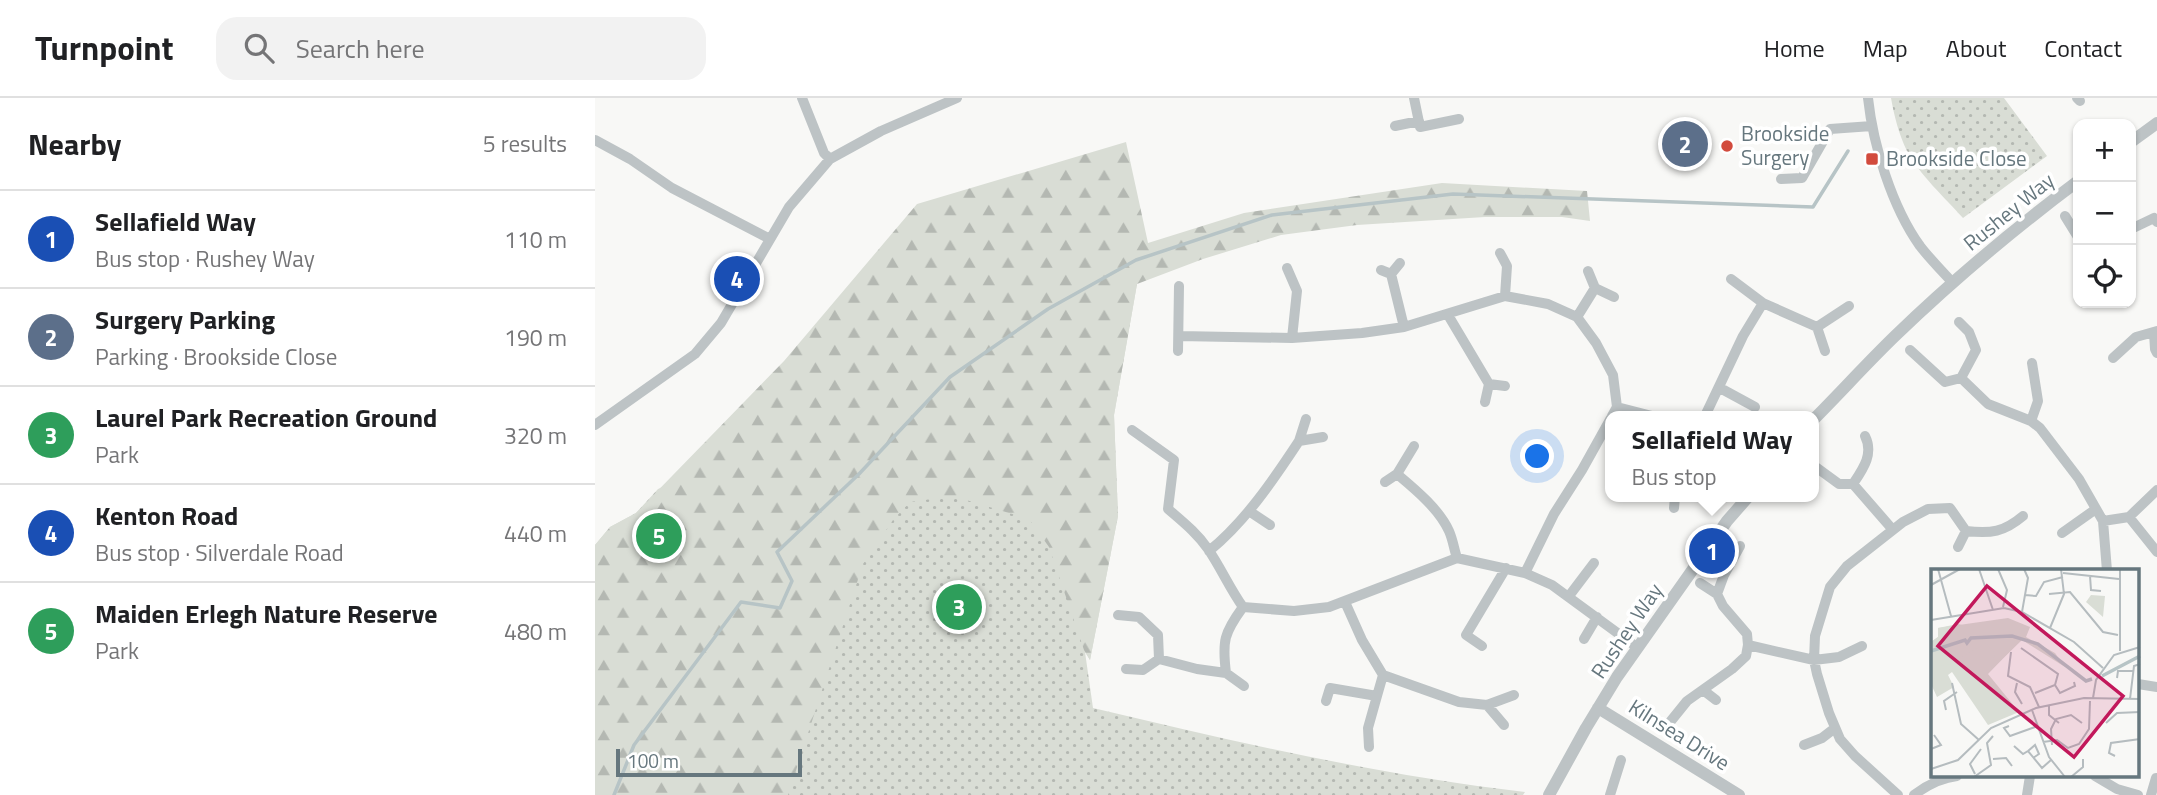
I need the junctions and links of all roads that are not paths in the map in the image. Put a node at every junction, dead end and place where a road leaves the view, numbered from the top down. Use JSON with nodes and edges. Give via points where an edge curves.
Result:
{"nodes":[{"id":1,"x":802,"y":98,"type":"edge"},
{"id":2,"x":957,"y":98,"type":"edge"},
{"id":3,"x":1414,"y":98,"type":"edge"},
{"id":4,"x":1868,"y":98,"type":"edge"},
{"id":5,"x":1459,"y":119,"type":"dead end"},
{"id":6,"x":1419,"y":121,"type":"junction"},
{"id":7,"x":2157,"y":123,"type":"edge"},
{"id":8,"x":1395,"y":126,"type":"dead end"},
{"id":9,"x":1871,"y":126,"type":"junction"},
{"id":10,"x":2136,"y":138,"type":"edge"},
{"id":11,"x":595,"y":140,"type":"edge"},
{"id":12,"x":830,"y":159,"type":"junction"},
{"id":13,"x":1781,"y":179,"type":"dead end"},
{"id":14,"x":2077,"y":182,"type":"edge"},
{"id":15,"x":2065,"y":216,"type":"dead end"},
{"id":16,"x":2156,"y":218,"type":"edge"},
{"id":17,"x":2136,"y":227,"type":"edge"},
{"id":18,"x":2073,"y":229,"type":"edge"},
{"id":19,"x":770,"y":239,"type":"junction"},
{"id":20,"x":1500,"y":253,"type":"dead end"},
{"id":21,"x":1400,"y":263,"type":"dead end"},
{"id":22,"x":1287,"y":268,"type":"dead end"},
{"id":23,"x":1588,"y":271,"type":"dead end"},
{"id":24,"x":1731,"y":279,"type":"dead end"},
{"id":25,"x":1953,"y":283,"type":"junction"},
{"id":26,"x":1179,"y":286,"type":"dead end"},
{"id":27,"x":1595,"y":288,"type":"junction"},
{"id":28,"x":1505,"y":296,"type":"junction"},
{"id":29,"x":1614,"y":297,"type":"dead end"},
{"id":30,"x":1763,"y":303,"type":"junction"},
{"id":31,"x":1849,"y":306,"type":"dead end"},
{"id":32,"x":1448,"y":315,"type":"junction"},
{"id":33,"x":1577,"y":317,"type":"junction"},
{"id":34,"x":1959,"y":322,"type":"dead end"},
{"id":35,"x":1403,"y":327,"type":"junction"},
{"id":36,"x":1817,"y":327,"type":"junction"},
{"id":37,"x":2156,"y":332,"type":"edge"},
{"id":38,"x":1179,"y":336,"type":"junction"},
{"id":39,"x":1292,"y":338,"type":"junction"},
{"id":40,"x":1178,"y":351,"type":"dead end"},
{"id":41,"x":1825,"y":351,"type":"dead end"},
{"id":42,"x":1910,"y":351,"type":"dead end"},
{"id":43,"x":2157,"y":353,"type":"edge"},
{"id":44,"x":2113,"y":358,"type":"dead end"},
{"id":45,"x":2032,"y":363,"type":"dead end"},
{"id":46,"x":1961,"y":378,"type":"junction"},
{"id":47,"x":1489,"y":384,"type":"junction"},
{"id":48,"x":1505,"y":386,"type":"dead end"},
{"id":49,"x":1720,"y":388,"type":"junction"},
{"id":50,"x":1485,"y":402,"type":"dead end"},
{"id":51,"x":1755,"y":407,"type":"dead end"},
{"id":52,"x":1613,"y":411,"type":"edge"},
{"id":53,"x":1708,"y":411,"type":"edge"},
{"id":54,"x":1819,"y":415,"type":"edge"},
{"id":55,"x":1306,"y":419,"type":"dead end"},
{"id":56,"x":2031,"y":421,"type":"junction"},
{"id":57,"x":595,"y":425,"type":"edge"},
{"id":58,"x":1605,"y":428,"type":"edge"},
{"id":59,"x":1132,"y":430,"type":"dead end"},
{"id":60,"x":1865,"y":436,"type":"dead end"},
{"id":61,"x":1323,"y":437,"type":"dead end"},
{"id":62,"x":1300,"y":441,"type":"junction"},
{"id":63,"x":1415,"y":446,"type":"dead end"},
{"id":64,"x":1819,"y":469,"type":"edge"},
{"id":65,"x":1397,"y":474,"type":"junction"},
{"id":66,"x":1385,"y":481,"type":"dead end"},
{"id":67,"x":1853,"y":484,"type":"junction"},
{"id":68,"x":2157,"y":489,"type":"edge"},
{"id":69,"x":1675,"y":502,"type":"edge"},
{"id":70,"x":1744,"y":502,"type":"edge"},
{"id":71,"x":1674,"y":508,"type":"dead end"},
{"id":72,"x":2097,"y":509,"type":"junction"},
{"id":73,"x":1249,"y":511,"type":"junction"},
{"id":74,"x":2024,"y":516,"type":"dead end"},
{"id":75,"x":2129,"y":517,"type":"junction"},
{"id":76,"x":2103,"y":520,"type":"junction"},
{"id":77,"x":1270,"y":524,"type":"dead end"},
{"id":78,"x":1893,"y":530,"type":"junction"},
{"id":79,"x":1966,"y":531,"type":"junction"},
{"id":80,"x":2062,"y":533,"type":"dead end"},
{"id":81,"x":1740,"y":546,"type":"dead end"},
{"id":82,"x":1958,"y":547,"type":"dead end"},
{"id":83,"x":1209,"y":551,"type":"junction"},
{"id":84,"x":2157,"y":552,"type":"edge"},
{"id":85,"x":1457,"y":558,"type":"junction"},
{"id":86,"x":1594,"y":563,"type":"dead end"},
{"id":87,"x":1506,"y":568,"type":"junction"},
{"id":88,"x":2106,"y":569,"type":"edge"},
{"id":89,"x":1525,"y":573,"type":"junction"},
{"id":90,"x":1700,"y":583,"type":"dead end"},
{"id":91,"x":1717,"y":594,"type":"junction"},
{"id":92,"x":1569,"y":596,"type":"junction"},
{"id":93,"x":1345,"y":602,"type":"junction"},
{"id":94,"x":1243,"y":607,"type":"junction"},
{"id":95,"x":1118,"y":615,"type":"dead end"},
{"id":96,"x":1597,"y":617,"type":"junction"},
{"id":97,"x":1584,"y":639,"type":"dead end"},
{"id":98,"x":1748,"y":645,"type":"junction"},
{"id":99,"x":1482,"y":646,"type":"dead end"},
{"id":100,"x":1862,"y":646,"type":"dead end"},
{"id":101,"x":1638,"y":648,"type":"junction"},
{"id":102,"x":1159,"y":659,"type":"junction"},
{"id":103,"x":1814,"y":660,"type":"junction"},
{"id":104,"x":1126,"y":669,"type":"dead end"},
{"id":105,"x":1226,"y":673,"type":"junction"},
{"id":106,"x":1383,"y":675,"type":"junction"},
{"id":107,"x":1244,"y":686,"type":"dead end"},
{"id":108,"x":1703,"y":690,"type":"junction"},
{"id":109,"x":1514,"y":695,"type":"dead end"},
{"id":110,"x":1377,"y":696,"type":"junction"},
{"id":111,"x":1716,"y":700,"type":"dead end"},
{"id":112,"x":1326,"y":701,"type":"dead end"},
{"id":113,"x":1487,"y":705,"type":"junction"},
{"id":114,"x":1598,"y":708,"type":"junction"},
{"id":115,"x":1504,"y":725,"type":"dead end"},
{"id":116,"x":1666,"y":727,"type":"dead end"},
{"id":117,"x":1835,"y":728,"type":"junction"},
{"id":118,"x":1804,"y":745,"type":"dead end"},
{"id":119,"x":1369,"y":747,"type":"dead end"},
{"id":120,"x":1621,"y":760,"type":"dead end"},
{"id":121,"x":1943,"y":778,"type":"edge"},
{"id":122,"x":2098,"y":778,"type":"edge"},
{"id":123,"x":2156,"y":778,"type":"edge"},
{"id":124,"x":2116,"y":792,"type":"edge"},
{"id":125,"x":1735,"y":794,"type":"edge"},
{"id":126,"x":1549,"y":795,"type":"edge"},
{"id":127,"x":1610,"y":795,"type":"edge"},
{"id":128,"x":1898,"y":795,"type":"edge"},
{"id":129,"x":1914,"y":795,"type":"edge"},
{"id":130,"x":2138,"y":795,"type":"edge"},
{"id":131,"x":2151,"y":795,"type":"edge"}],
"edges":[{"from":1,"to":12,"type":"street"},
{"from":2,"to":12,"type":"street"},
{"from":3,"to":6,"type":"street"},
{"from":4,"to":9,"type":"street"},
{"from":5,"to":6,"type":"street","via":[[1420,127]]},
{"from":6,"to":8,"type":"street"},
{"from":7,"to":10,"type":"street"},
{"from":9,"to":13,"type":"street","via":[[1830,129],[1802,178]]},
{"from":9,"to":25,"type":"street","via":[[1903,214],[1920,245]]},
{"from":11,"to":19,"type":"street","via":[[672,188]]},
{"from":12,"to":19,"type":"street","via":[[789,207]]},
{"from":14,"to":25,"type":"street","name":"Rushey Way"},
{"from":15,"to":18,"type":"street"},
{"from":16,"to":17,"type":"street"},
{"from":19,"to":57,"type":"street","via":[[721,323],[695,354]]},
{"from":20,"to":28,"type":"street","via":[[1507,266]]},
{"from":21,"to":35,"type":"street","via":[[1386,272]]},
{"from":22,"to":39,"type":"street","via":[[1297,291]]},
{"from":23,"to":27,"type":"street"},
{"from":24,"to":30,"type":"street"},
{"from":25,"to":54,"type":"street","name":"Rushey Way"},
{"from":26,"to":38,"type":"street"},
{"from":27,"to":29,"type":"street"},
{"from":27,"to":33,"type":"street"},
{"from":28,"to":32,"type":"street"},
{"from":28,"to":33,"type":"street","via":[[1548,304]]},
{"from":30,"to":36,"type":"street"},
{"from":30,"to":49,"type":"street"},
{"from":31,"to":36,"type":"street"},
{"from":32,"to":35,"type":"street"},
{"from":32,"to":47,"type":"street"},
{"from":33,"to":52,"type":"street","via":[[1613,375]]},
{"from":34,"to":46,"type":"street","via":[[1976,350]]},
{"from":35,"to":39,"type":"street"},
{"from":36,"to":41,"type":"street"},
{"from":37,"to":43,"type":"street"},
{"from":37,"to":44,"type":"street","via":[[2136,337]]},
{"from":38,"to":39,"type":"street"},
{"from":38,"to":40,"type":"street"},
{"from":42,"to":46,"type":"street","via":[[1945,382]]},
{"from":45,"to":56,"type":"street","via":[[2038,401]]},
{"from":46,"to":56,"type":"street","via":[[1988,404]]},
{"from":47,"to":48,"type":"street"},
{"from":47,"to":50,"type":"street"},
{"from":49,"to":51,"type":"street"},
{"from":49,"to":53,"type":"street"},
{"from":55,"to":62,"type":"street"},
{"from":56,"to":72,"type":"street","via":[[2079,479]]},
{"from":58,"to":89,"type":"street"},
{"from":59,"to":83,"type":"street","via":[[1174,460],[1168,509]]},
{"from":60,"to":67,"type":"street","via":[[1868,461]]},
{"from":61,"to":62,"type":"street"},
{"from":62,"to":73,"type":"street"},
{"from":63,"to":65,"type":"street"},
{"from":64,"to":67,"type":"street","via":[[1839,484]]},
{"from":65,"to":66,"type":"street"},
{"from":65,"to":85,"type":"street","via":[[1443,519]]},
{"from":67,"to":78,"type":"street"},
{"from":68,"to":75,"type":"street"},
{"from":69,"to":71,"type":"street"},
{"from":70,"to":101,"type":"street","name":"Rushey Way"},
{"from":72,"to":76,"type":"street"},
{"from":72,"to":80,"type":"street"},
{"from":73,"to":77,"type":"street"},
{"from":73,"to":83,"type":"street"},
{"from":74,"to":79,"type":"street","via":[[2010,527],[1987,533]]},
{"from":75,"to":76,"type":"street"},
{"from":75,"to":84,"type":"street"},
{"from":76,"to":88,"type":"street"},
{"from":78,"to":79,"type":"street","via":[[1928,509],[1950,508]]},
{"from":78,"to":103,"type":"street","via":[[1847,566],[1830,587],[1815,636]]},
{"from":79,"to":82,"type":"street"},
{"from":81,"to":91,"type":"street"},
{"from":83,"to":94,"type":"street"},
{"from":85,"to":87,"type":"street"},
{"from":85,"to":93,"type":"street"},
{"from":86,"to":92,"type":"street"},
{"from":87,"to":89,"type":"street"},
{"from":87,"to":99,"type":"street","via":[[1466,635]]},
{"from":89,"to":92,"type":"street"},
{"from":90,"to":91,"type":"street"},
{"from":91,"to":98,"type":"street","via":[[1747,634]]},
{"from":92,"to":96,"type":"street"},
{"from":93,"to":94,"type":"street","via":[[1294,611]]},
{"from":93,"to":106,"type":"street"},
{"from":94,"to":105,"type":"street","via":[[1230,625],[1223,648]]},
{"from":95,"to":102,"type":"street","via":[[1139,617],[1158,635]]},
{"from":96,"to":97,"type":"street"},
{"from":96,"to":101,"type":"street"},
{"from":98,"to":103,"type":"street"},
{"from":98,"to":108,"type":"street","via":[[1746,656]]},
{"from":100,"to":103,"type":"street","via":[[1839,657]]},
{"from":101,"to":114,"type":"street","name":"Rushey Way"},
{"from":102,"to":104,"type":"street","via":[[1143,670]]},
{"from":102,"to":105,"type":"street"},
{"from":103,"to":117,"type":"street"},
{"from":105,"to":107,"type":"street"},
{"from":106,"to":110,"type":"street"},
{"from":106,"to":113,"type":"street","via":[[1459,702]]},
{"from":108,"to":111,"type":"street"},
{"from":108,"to":116,"type":"street","via":[[1687,701]]},
{"from":109,"to":113,"type":"street"},
{"from":110,"to":112,"type":"street","via":[[1330,688]]},
{"from":110,"to":119,"type":"street","via":[[1368,728]]},
{"from":113,"to":115,"type":"street"},
{"from":114,"to":125,"type":"street","name":"Kilnsea Drive"},
{"from":114,"to":126,"type":"street","name":"Rushey Way"},
{"from":117,"to":118,"type":"street"},
{"from":117,"to":128,"type":"street","via":[[1855,756]]},
{"from":120,"to":127,"type":"street"},
{"from":121,"to":129,"type":"street"},
{"from":122,"to":124,"type":"street"},
{"from":123,"to":131,"type":"street"},
{"from":124,"to":130,"type":"street"}]}
